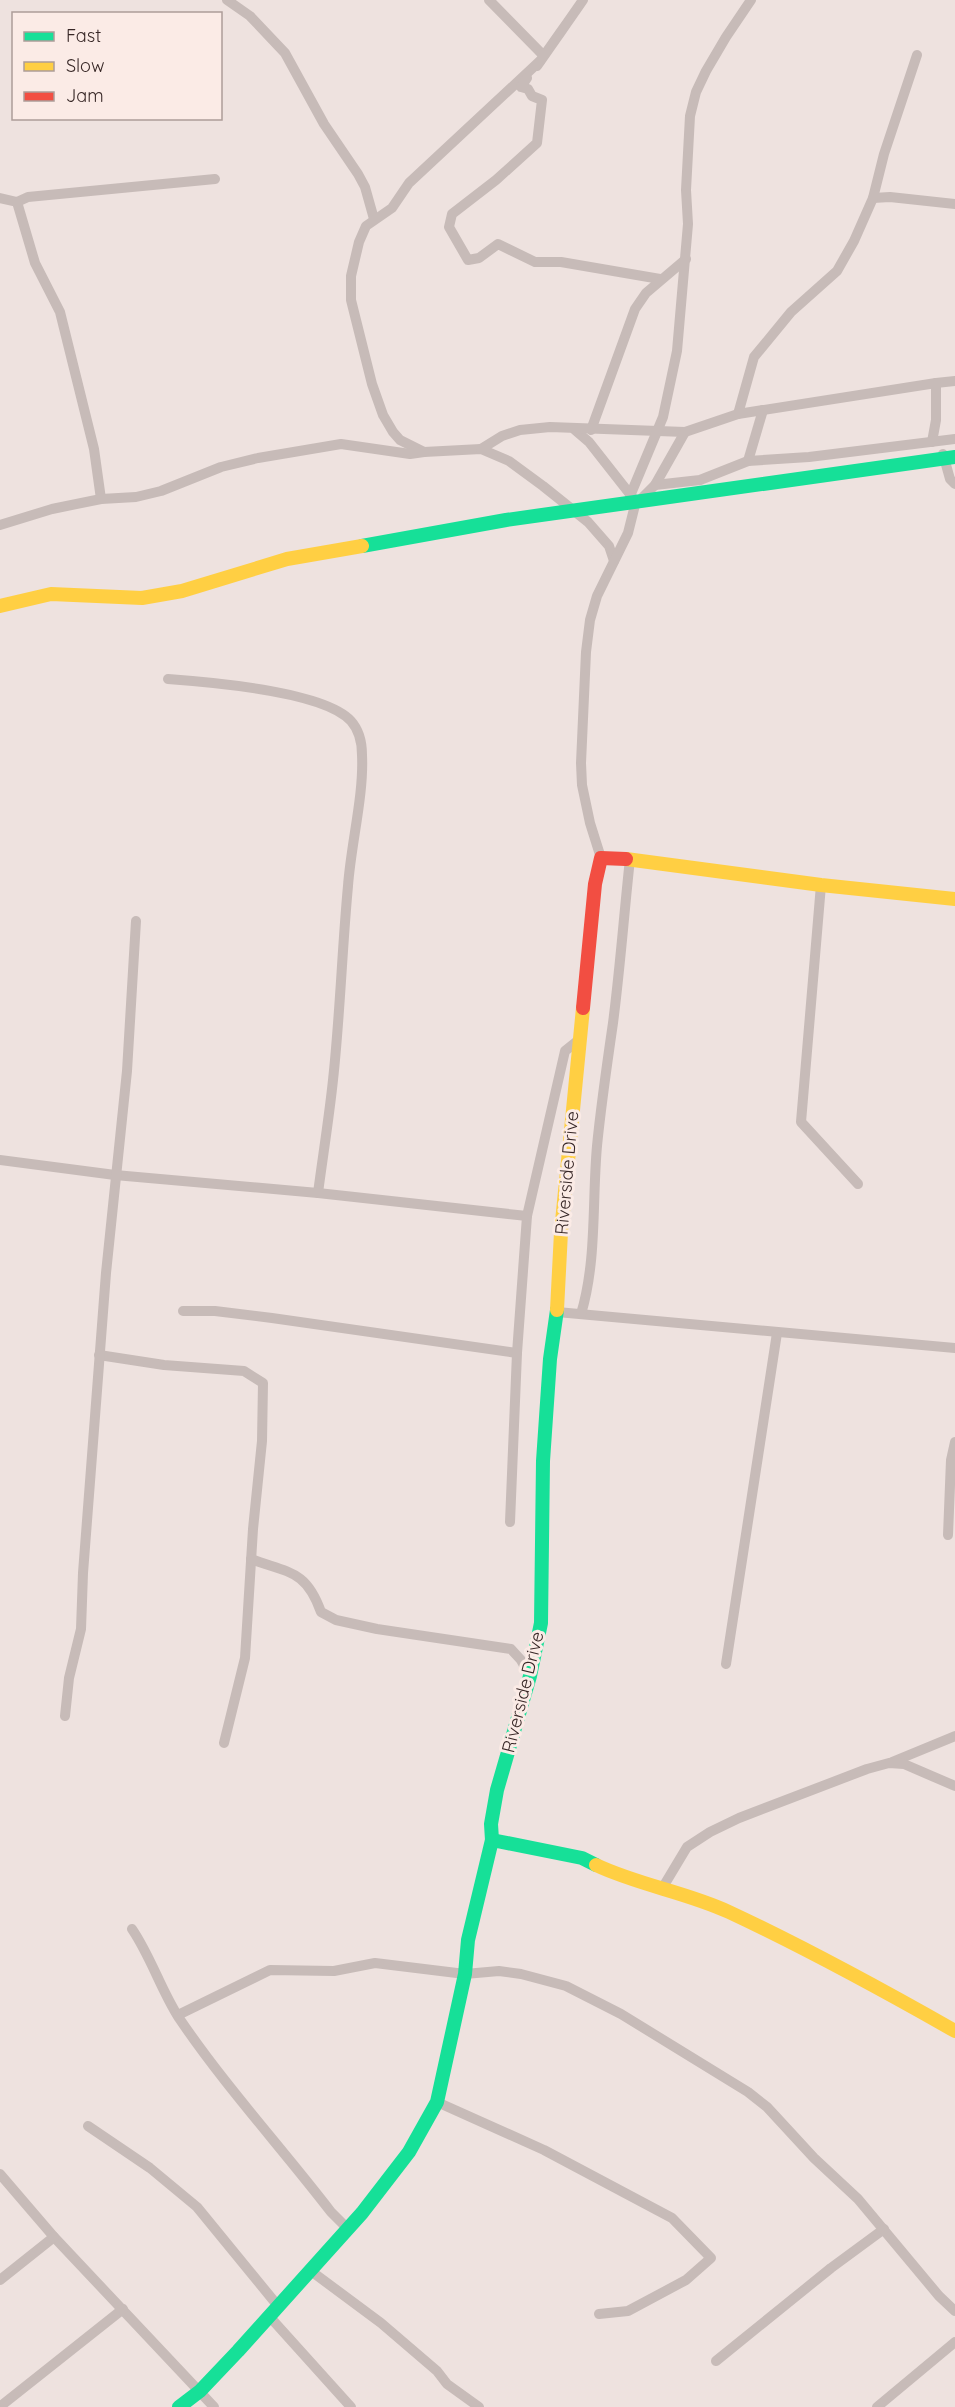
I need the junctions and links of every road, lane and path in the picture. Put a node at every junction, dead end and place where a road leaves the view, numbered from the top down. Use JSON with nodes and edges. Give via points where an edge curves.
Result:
{"nodes":[{"id":1,"x":227,"y":0,"type":"edge"},
{"id":2,"x":489,"y":0,"type":"edge"},
{"id":3,"x":583,"y":0,"type":"edge"},
{"id":4,"x":752,"y":0,"type":"edge"},
{"id":5,"x":917,"y":55,"type":"dead end"},
{"id":6,"x":541,"y":58,"type":"junction"},
{"id":7,"x":215,"y":178,"type":"dead end"},
{"id":8,"x":0,"y":198,"type":"edge"},
{"id":9,"x":873,"y":198,"type":"junction"},
{"id":10,"x":17,"y":202,"type":"junction"},
{"id":11,"x":955,"y":204,"type":"edge"},
{"id":12,"x":374,"y":219,"type":"junction"},
{"id":13,"x":686,"y":259,"type":"junction"},
{"id":14,"x":660,"y":279,"type":"junction"},
{"id":15,"x":955,"y":381,"type":"edge"},
{"id":16,"x":936,"y":383,"type":"junction"},
{"id":17,"x":763,"y":410,"type":"junction"},
{"id":18,"x":738,"y":414,"type":"junction"},
{"id":19,"x":575,"y":430,"type":"junction"},
{"id":20,"x":591,"y":430,"type":"junction"},
{"id":21,"x":658,"y":430,"type":"junction"},
{"id":22,"x":685,"y":432,"type":"junction"},
{"id":23,"x":955,"y":439,"type":"edge"},
{"id":24,"x":936,"y":441,"type":"junction"},
{"id":25,"x":481,"y":448,"type":"junction"},
{"id":26,"x":424,"y":452,"type":"junction"},
{"id":27,"x":949,"y":458,"type":"edge"},
{"id":28,"x":748,"y":461,"type":"junction"},
{"id":29,"x":955,"y":484,"type":"edge"},
{"id":30,"x":655,"y":485,"type":"junction"},
{"id":31,"x":101,"y":499,"type":"junction"},
{"id":32,"x":634,"y":499,"type":"junction"},
{"id":33,"x":572,"y":509,"type":"junction"},
{"id":34,"x":0,"y":525,"type":"edge"},
{"id":35,"x":614,"y":561,"type":"junction"},
{"id":36,"x":0,"y":606,"type":"edge"},
{"id":37,"x":168,"y":679,"type":"dead end"},
{"id":38,"x":601,"y":858,"type":"junction"},
{"id":39,"x":630,"y":859,"type":"junction"},
{"id":40,"x":821,"y":885,"type":"junction"},
{"id":41,"x":955,"y":899,"type":"edge"},
{"id":42,"x":136,"y":921,"type":"dead end"},
{"id":43,"x":580,"y":1039,"type":"junction"},
{"id":44,"x":0,"y":1160,"type":"edge"},
{"id":45,"x":115,"y":1175,"type":"junction"},
{"id":46,"x":858,"y":1184,"type":"dead end"},
{"id":47,"x":318,"y":1193,"type":"junction"},
{"id":48,"x":527,"y":1216,"type":"junction"},
{"id":49,"x":183,"y":1311,"type":"dead end"},
{"id":50,"x":557,"y":1312,"type":"junction"},
{"id":51,"x":581,"y":1314,"type":"junction"},
{"id":52,"x":777,"y":1333,"type":"junction"},
{"id":53,"x":955,"y":1348,"type":"edge"},
{"id":54,"x":517,"y":1353,"type":"junction"},
{"id":55,"x":99,"y":1355,"type":"junction"},
{"id":56,"x":955,"y":1442,"type":"edge"},
{"id":57,"x":510,"y":1522,"type":"dead end"},
{"id":58,"x":948,"y":1535,"type":"dead end"},
{"id":59,"x":251,"y":1559,"type":"junction"},
{"id":60,"x":726,"y":1664,"type":"dead end"},
{"id":61,"x":530,"y":1676,"type":"junction"},
{"id":62,"x":65,"y":1716,"type":"dead end"},
{"id":63,"x":955,"y":1736,"type":"edge"},
{"id":64,"x":224,"y":1743,"type":"dead end"},
{"id":65,"x":929,"y":1747,"type":"junction"},
{"id":66,"x":889,"y":1763,"type":"junction"},
{"id":67,"x":919,"y":1770,"type":"junction"},
{"id":68,"x":955,"y":1786,"type":"edge"},
{"id":69,"x":492,"y":1840,"type":"junction"},
{"id":70,"x":663,"y":1887,"type":"junction"},
{"id":71,"x":132,"y":1929,"type":"dead end"},
{"id":72,"x":465,"y":1974,"type":"junction"},
{"id":73,"x":178,"y":2015,"type":"junction"},
{"id":74,"x":955,"y":2031,"type":"edge"},
{"id":75,"x":437,"y":2102,"type":"junction"},
{"id":76,"x":88,"y":2126,"type":"dead end"},
{"id":77,"x":0,"y":2174,"type":"edge"},
{"id":78,"x":348,"y":2229,"type":"junction"},
{"id":79,"x":884,"y":2229,"type":"junction"},
{"id":80,"x":54,"y":2237,"type":"junction"},
{"id":81,"x":311,"y":2271,"type":"junction"},
{"id":82,"x":0,"y":2280,"type":"edge"},
{"id":83,"x":123,"y":2309,"type":"junction"},
{"id":84,"x":273,"y":2311,"type":"junction"},
{"id":85,"x":955,"y":2311,"type":"edge"},
{"id":86,"x":599,"y":2314,"type":"dead end"},
{"id":87,"x":955,"y":2342,"type":"edge"},
{"id":88,"x":716,"y":2361,"type":"dead end"},
{"id":89,"x":200,"y":2391,"type":"junction"},
{"id":90,"x":2,"y":2405,"type":"edge"},
{"id":91,"x":179,"y":2407,"type":"edge"},
{"id":92,"x":214,"y":2407,"type":"edge"},
{"id":93,"x":351,"y":2407,"type":"edge"},
{"id":94,"x":478,"y":2407,"type":"edge"},
{"id":95,"x":877,"y":2407,"type":"edge"}],
"edges":[{"from":1,"to":12,"type":"street","via":[[250,16],[285,53],[365,187]]},
{"from":2,"to":6,"type":"street"},
{"from":3,"to":6,"type":"street"},
{"from":4,"to":13,"type":"street","via":[[696,92],[690,116]]},
{"from":5,"to":9,"type":"street"},
{"from":6,"to":12,"type":"street","via":[[409,183],[392,208]]},
{"from":6,"to":14,"type":"street","via":[[521,87],[542,100],[537,143],[452,214],[449,227],[468,261],[498,244],[535,262],[561,262]]},
{"from":7,"to":10,"type":"street","via":[[28,196]]},
{"from":8,"to":10,"type":"street"},
{"from":9,"to":11,"type":"street"},
{"from":9,"to":18,"type":"street","via":[[837,271],[791,312],[754,357]]},
{"from":10,"to":31,"type":"street","via":[[35,263],[60,312],[94,449]]},
{"from":12,"to":26,"type":"street","via":[[362,232],[351,276],[351,300],[360,344],[393,432],[400,441]]},
{"from":13,"to":14,"type":"street"},
{"from":13,"to":21,"type":"street","via":[[677,351]]},
{"from":14,"to":20,"type":"street","via":[[632,315]]},
{"from":15,"to":16,"type":"street"},
{"from":16,"to":17,"type":"street"},
{"from":16,"to":24,"type":"street"},
{"from":17,"to":18,"type":"street"},
{"from":17,"to":28,"type":"street"},
{"from":18,"to":22,"type":"street"},
{"from":19,"to":20,"type":"street"},
{"from":19,"to":25,"type":"street","via":[[520,430]]},
{"from":19,"to":32,"type":"street"},
{"from":20,"to":21,"type":"street"},
{"from":21,"to":22,"type":"street"},
{"from":21,"to":32,"type":"street"},
{"from":22,"to":30,"type":"street"},
{"from":23,"to":24,"type":"street"},
{"from":24,"to":27,"type":"street"},
{"from":24,"to":28,"type":"street"},
{"from":25,"to":26,"type":"street"},
{"from":25,"to":33,"type":"street","via":[[508,461]]},
{"from":26,"to":31,"type":"street","via":[[410,454],[341,444],[221,467],[136,497]]},
{"from":27,"to":29,"type":"street","via":[[950,479]]},
{"from":27,"to":32,"type":"street"},
{"from":28,"to":30,"type":"street","via":[[700,480]]},
{"from":30,"to":32,"type":"street"},
{"from":31,"to":34,"type":"street"},
{"from":32,"to":33,"type":"street"},
{"from":32,"to":35,"type":"street","via":[[628,533]]},
{"from":33,"to":35,"type":"street","via":[[603,538]]},
{"from":33,"to":36,"type":"street","via":[[287,559],[182,591],[141,598],[51,594]]},
{"from":35,"to":38,"type":"street","via":[[590,620],[580,743],[582,785]]},
{"from":37,"to":47,"type":"street","via":[[212,682],[308,699],[351,720],[359,732],[361,775],[348,883],[333,1081]]},
{"from":38,"to":39,"type":"street"},
{"from":38,"to":43,"type":"street","name":"Riverside Drive"},
{"from":39,"to":40,"type":"street"},
{"from":39,"to":51,"type":"street","via":[[596,1156],[591,1266]]},
{"from":40,"to":41,"type":"street"},
{"from":40,"to":46,"type":"street","via":[[801,1122]]},
{"from":42,"to":45,"type":"street","via":[[127,1071]]},
{"from":43,"to":48,"type":"street","via":[[565,1051]]},
{"from":43,"to":50,"type":"street","name":"Riverside Drive","via":[[561,1223]]},
{"from":44,"to":45,"type":"street"},
{"from":45,"to":47,"type":"street"},
{"from":45,"to":55,"type":"street"},
{"from":47,"to":48,"type":"street"},
{"from":48,"to":54,"type":"street"},
{"from":49,"to":54,"type":"street","via":[[272,1318]]},
{"from":50,"to":51,"type":"street"},
{"from":50,"to":61,"type":"street","name":"Riverside Drive","via":[[543,1461],[541,1623]]},
{"from":51,"to":52,"type":"street"},
{"from":52,"to":53,"type":"street"},
{"from":52,"to":60,"type":"street"},
{"from":54,"to":57,"type":"street"},
{"from":55,"to":59,"type":"street","via":[[244,1371],[263,1383],[262,1442]]},
{"from":55,"to":62,"type":"street","via":[[81,1629]]},
{"from":56,"to":58,"type":"street"},
{"from":59,"to":61,"type":"street","via":[[301,1577],[314,1593],[321,1612],[336,1620],[511,1649]]},
{"from":59,"to":64,"type":"street","via":[[245,1658]]},
{"from":61,"to":69,"type":"street","name":"Riverside Drive","via":[[498,1790]]},
{"from":63,"to":65,"type":"street"},
{"from":65,"to":66,"type":"street"},
{"from":65,"to":67,"type":"street"},
{"from":66,"to":67,"type":"street"},
{"from":66,"to":70,"type":"street","via":[[710,1832],[687,1847]]},
{"from":67,"to":68,"type":"street"},
{"from":69,"to":70,"type":"street","via":[[582,1858],[615,1874]]},
{"from":69,"to":72,"type":"street","name":"Riverside Drive","via":[[468,1940]]},
{"from":70,"to":74,"type":"street","via":[[729,1912]]},
{"from":71,"to":73,"type":"street"},
{"from":72,"to":73,"type":"street","via":[[375,1963],[334,1971],[270,1970]]},
{"from":72,"to":75,"type":"street","name":"Riverside Drive"},
{"from":72,"to":79,"type":"street","via":[[499,1971],[566,1986],[682,2050],[767,2107]]},
{"from":73,"to":78,"type":"street","via":[[218,2072]]},
{"from":75,"to":78,"type":"street","name":"Riverside Drive","via":[[409,2152]]},
{"from":75,"to":86,"type":"street","via":[[544,2150],[672,2218],[711,2258],[686,2280],[628,2311]]},
{"from":76,"to":84,"type":"street","via":[[150,2168],[197,2207]]},
{"from":77,"to":80,"type":"street"},
{"from":78,"to":81,"type":"street","name":"Riverside Drive"},
{"from":79,"to":85,"type":"street"},
{"from":79,"to":88,"type":"street"},
{"from":80,"to":82,"type":"street"},
{"from":80,"to":83,"type":"street"},
{"from":81,"to":84,"type":"street","name":"Riverside Drive"},
{"from":81,"to":94,"type":"street","via":[[381,2323]]},
{"from":83,"to":89,"type":"street"},
{"from":83,"to":90,"type":"street"},
{"from":84,"to":89,"type":"street","name":"Riverside Drive"},
{"from":84,"to":93,"type":"street"},
{"from":87,"to":95,"type":"street"},
{"from":89,"to":91,"type":"street","name":"Riverside Drive"},
{"from":89,"to":92,"type":"street"}]}
